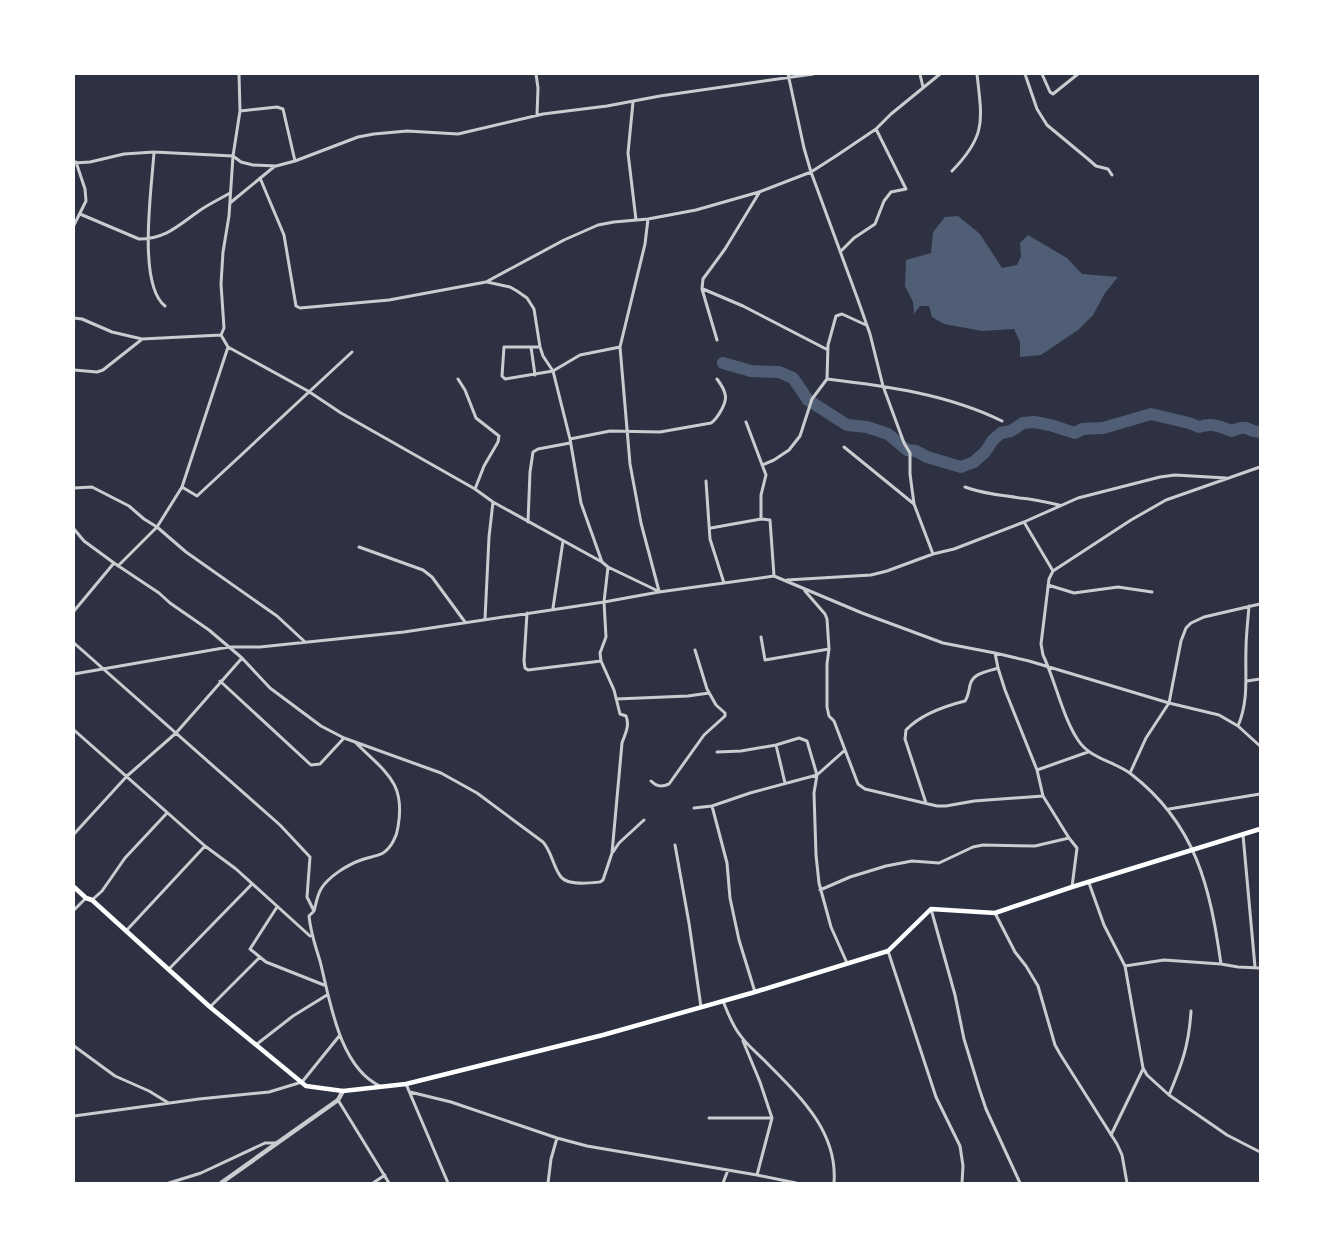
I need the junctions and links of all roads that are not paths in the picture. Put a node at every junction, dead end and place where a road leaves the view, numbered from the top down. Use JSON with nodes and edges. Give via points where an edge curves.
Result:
{"nodes":[{"id":1,"x":239,"y":74,"type":"edge"},
{"id":2,"x":536,"y":74,"type":"edge"},
{"id":3,"x":788,"y":74,"type":"edge"},
{"id":4,"x":813,"y":74,"type":"edge"},
{"id":5,"x":920,"y":74,"type":"edge"},
{"id":6,"x":940,"y":74,"type":"edge"},
{"id":7,"x":977,"y":74,"type":"edge"},
{"id":8,"x":1025,"y":74,"type":"edge"},
{"id":9,"x":1042,"y":74,"type":"edge"},
{"id":10,"x":1078,"y":74,"type":"edge"},
{"id":11,"x":789,"y":78,"type":"junction"},
{"id":12,"x":923,"y":87,"type":"junction"},
{"id":13,"x":633,"y":102,"type":"junction"},
{"id":14,"x":240,"y":111,"type":"junction"},
{"id":15,"x":537,"y":115,"type":"junction"},
{"id":16,"x":876,"y":129,"type":"junction"},
{"id":17,"x":154,"y":152,"type":"junction"},
{"id":18,"x":233,"y":156,"type":"junction"},
{"id":19,"x":295,"y":161,"type":"junction"},
{"id":20,"x":75,"y":162,"type":"edge"},
{"id":21,"x":276,"y":166,"type":"junction"},
{"id":22,"x":952,"y":171,"type":"dead end"},
{"id":23,"x":811,"y":172,"type":"junction"},
{"id":24,"x":1112,"y":175,"type":"dead end"},
{"id":25,"x":260,"y":178,"type":"junction"},
{"id":26,"x":759,"y":192,"type":"junction"},
{"id":27,"x":230,"y":193,"type":"junction"},
{"id":28,"x":230,"y":204,"type":"junction"},
{"id":29,"x":80,"y":214,"type":"junction"},
{"id":30,"x":648,"y":219,"type":"junction"},
{"id":31,"x":636,"y":220,"type":"junction"},
{"id":32,"x":74,"y":225,"type":"edge"},
{"id":33,"x":148,"y":239,"type":"junction"},
{"id":34,"x":841,"y":251,"type":"junction"},
{"id":35,"x":486,"y":282,"type":"junction"},
{"id":36,"x":702,"y":289,"type":"junction"},
{"id":37,"x":165,"y":306,"type":"dead end"},
{"id":38,"x":74,"y":318,"type":"edge"},
{"id":39,"x":866,"y":325,"type":"junction"},
{"id":40,"x":221,"y":335,"type":"junction"},
{"id":41,"x":142,"y":339,"type":"junction"},
{"id":42,"x":717,"y":340,"type":"dead end"},
{"id":43,"x":620,"y":346,"type":"junction"},
{"id":44,"x":228,"y":347,"type":"junction"},
{"id":45,"x":531,"y":347,"type":"junction"},
{"id":46,"x":540,"y":347,"type":"junction"},
{"id":47,"x":828,"y":350,"type":"junction"},
{"id":48,"x":352,"y":352,"type":"dead end"},
{"id":49,"x":74,"y":370,"type":"edge"},
{"id":50,"x":553,"y":372,"type":"junction"},
{"id":51,"x":535,"y":374,"type":"junction"},
{"id":52,"x":827,"y":378,"type":"junction"},
{"id":53,"x":458,"y":379,"type":"dead end"},
{"id":54,"x":717,"y":379,"type":"dead end"},
{"id":55,"x":883,"y":386,"type":"junction"},
{"id":56,"x":308,"y":391,"type":"junction"},
{"id":57,"x":1002,"y":421,"type":"dead end"},
{"id":58,"x":746,"y":422,"type":"dead end"},
{"id":59,"x":627,"y":430,"type":"junction"},
{"id":60,"x":570,"y":441,"type":"junction"},
{"id":61,"x":844,"y":447,"type":"dead end"},
{"id":62,"x":762,"y":464,"type":"junction"},
{"id":63,"x":1260,"y":467,"type":"edge"},
{"id":64,"x":1229,"y":478,"type":"junction"},
{"id":65,"x":706,"y":481,"type":"dead end"},
{"id":66,"x":182,"y":487,"type":"junction"},
{"id":67,"x":965,"y":487,"type":"dead end"},
{"id":68,"x":74,"y":488,"type":"edge"},
{"id":69,"x":475,"y":489,"type":"junction"},
{"id":70,"x":493,"y":502,"type":"junction"},
{"id":71,"x":914,"y":504,"type":"junction"},
{"id":72,"x":1060,"y":505,"type":"junction"},
{"id":73,"x":762,"y":519,"type":"junction"},
{"id":74,"x":528,"y":522,"type":"junction"},
{"id":75,"x":1024,"y":522,"type":"junction"},
{"id":76,"x":157,"y":527,"type":"junction"},
{"id":77,"x":711,"y":528,"type":"junction"},
{"id":78,"x":74,"y":529,"type":"edge"},
{"id":79,"x":563,"y":541,"type":"junction"},
{"id":80,"x":359,"y":547,"type":"dead end"},
{"id":81,"x":933,"y":554,"type":"junction"},
{"id":82,"x":602,"y":562,"type":"junction"},
{"id":83,"x":114,"y":563,"type":"junction"},
{"id":84,"x":118,"y":566,"type":"junction"},
{"id":85,"x":608,"y":567,"type":"junction"},
{"id":86,"x":1053,"y":571,"type":"junction"},
{"id":87,"x":774,"y":576,"type":"junction"},
{"id":88,"x":787,"y":580,"type":"junction"},
{"id":89,"x":724,"y":583,"type":"junction"},
{"id":90,"x":1048,"y":585,"type":"junction"},
{"id":91,"x":803,"y":588,"type":"junction"},
{"id":92,"x":659,"y":592,"type":"junction"},
{"id":93,"x":1152,"y":592,"type":"dead end"},
{"id":94,"x":604,"y":602,"type":"junction"},
{"id":95,"x":1260,"y":604,"type":"edge"},
{"id":96,"x":1249,"y":606,"type":"junction"},
{"id":97,"x":553,"y":608,"type":"junction"},
{"id":98,"x":74,"y":611,"type":"edge"},
{"id":99,"x":527,"y":613,"type":"junction"},
{"id":100,"x":485,"y":619,"type":"junction"},
{"id":101,"x":465,"y":622,"type":"junction"},
{"id":102,"x":761,"y":637,"type":"dead end"},
{"id":103,"x":305,"y":642,"type":"junction"},
{"id":104,"x":74,"y":643,"type":"edge"},
{"id":105,"x":230,"y":647,"type":"junction"},
{"id":106,"x":829,"y":649,"type":"junction"},
{"id":107,"x":695,"y":650,"type":"dead end"},
{"id":108,"x":995,"y":652,"type":"junction"},
{"id":109,"x":242,"y":658,"type":"junction"},
{"id":110,"x":601,"y":661,"type":"junction"},
{"id":111,"x":1048,"y":667,"type":"junction"},
{"id":112,"x":998,"y":668,"type":"junction"},
{"id":113,"x":102,"y":669,"type":"junction"},
{"id":114,"x":74,"y":674,"type":"edge"},
{"id":115,"x":1260,"y":679,"type":"edge"},
{"id":116,"x":220,"y":681,"type":"junction"},
{"id":117,"x":1247,"y":681,"type":"junction"},
{"id":118,"x":709,"y":693,"type":"junction"},
{"id":119,"x":616,"y":699,"type":"junction"},
{"id":120,"x":1169,"y":703,"type":"junction"},
{"id":121,"x":1238,"y":726,"type":"junction"},
{"id":122,"x":74,"y":730,"type":"edge"},
{"id":123,"x":176,"y":733,"type":"junction"},
{"id":124,"x":344,"y":738,"type":"junction"},
{"id":125,"x":354,"y":741,"type":"junction"},
{"id":126,"x":776,"y":745,"type":"junction"},
{"id":127,"x":1260,"y":746,"type":"edge"},
{"id":128,"x":845,"y":750,"type":"junction"},
{"id":129,"x":717,"y":752,"type":"dead end"},
{"id":130,"x":1088,"y":752,"type":"junction"},
{"id":131,"x":1037,"y":770,"type":"junction"},
{"id":132,"x":1130,"y":773,"type":"junction"},
{"id":133,"x":818,"y":775,"type":"junction"},
{"id":134,"x":126,"y":776,"type":"junction"},
{"id":135,"x":651,"y":781,"type":"dead end"},
{"id":136,"x":785,"y":783,"type":"junction"},
{"id":137,"x":1260,"y":794,"type":"edge"},
{"id":138,"x":1043,"y":796,"type":"junction"},
{"id":139,"x":926,"y":804,"type":"junction"},
{"id":140,"x":712,"y":806,"type":"junction"},
{"id":141,"x":694,"y":808,"type":"dead end"},
{"id":142,"x":1169,"y":809,"type":"junction"},
{"id":143,"x":167,"y":813,"type":"junction"},
{"id":144,"x":644,"y":820,"type":"dead end"},
{"id":145,"x":1260,"y":828,"type":"edge"},
{"id":146,"x":74,"y":834,"type":"edge"},
{"id":147,"x":1244,"y":834,"type":"junction"},
{"id":148,"x":1069,"y":838,"type":"junction"},
{"id":149,"x":675,"y":845,"type":"dead end"},
{"id":150,"x":205,"y":846,"type":"junction"},
{"id":151,"x":1194,"y":850,"type":"junction"},
{"id":152,"x":612,"y":853,"type":"junction"},
{"id":153,"x":1089,"y":882,"type":"junction"},
{"id":154,"x":252,"y":884,"type":"junction"},
{"id":155,"x":1072,"y":887,"type":"junction"},
{"id":156,"x":74,"y":888,"type":"edge"},
{"id":157,"x":820,"y":890,"type":"junction"},
{"id":158,"x":86,"y":898,"type":"junction"},
{"id":159,"x":92,"y":900,"type":"junction"},
{"id":160,"x":277,"y":907,"type":"junction"},
{"id":161,"x":931,"y":909,"type":"junction"},
{"id":162,"x":74,"y":910,"type":"edge"},
{"id":163,"x":314,"y":912,"type":"junction"},
{"id":164,"x":995,"y":913,"type":"junction"},
{"id":165,"x":125,"y":931,"type":"junction"},
{"id":166,"x":311,"y":936,"type":"junction"},
{"id":167,"x":888,"y":952,"type":"junction"},
{"id":168,"x":260,"y":957,"type":"junction"},
{"id":169,"x":848,"y":964,"type":"junction"},
{"id":170,"x":1221,"y":964,"type":"junction"},
{"id":171,"x":1125,"y":966,"type":"junction"},
{"id":172,"x":1255,"y":966,"type":"junction"},
{"id":173,"x":169,"y":968,"type":"junction"},
{"id":174,"x":1260,"y":968,"type":"edge"},
{"id":175,"x":325,"y":985,"type":"junction"},
{"id":176,"x":755,"y":992,"type":"junction"},
{"id":177,"x":327,"y":995,"type":"junction"},
{"id":178,"x":723,"y":1001,"type":"junction"},
{"id":179,"x":210,"y":1007,"type":"junction"},
{"id":180,"x":701,"y":1007,"type":"junction"},
{"id":181,"x":1191,"y":1011,"type":"dead end"},
{"id":182,"x":340,"y":1035,"type":"junction"},
{"id":183,"x":742,"y":1038,"type":"junction"},
{"id":184,"x":257,"y":1044,"type":"junction"},
{"id":185,"x":74,"y":1046,"type":"edge"},
{"id":186,"x":1143,"y":1068,"type":"junction"},
{"id":187,"x":302,"y":1082,"type":"junction"},
{"id":188,"x":406,"y":1084,"type":"junction"},
{"id":189,"x":383,"y":1087,"type":"junction"},
{"id":190,"x":343,"y":1091,"type":"junction"},
{"id":191,"x":410,"y":1092,"type":"junction"},
{"id":192,"x":1169,"y":1095,"type":"junction"},
{"id":193,"x":338,"y":1100,"type":"junction"},
{"id":194,"x":168,"y":1103,"type":"junction"},
{"id":195,"x":74,"y":1116,"type":"edge"},
{"id":196,"x":709,"y":1118,"type":"dead end"},
{"id":197,"x":772,"y":1118,"type":"junction"},
{"id":198,"x":1111,"y":1135,"type":"junction"},
{"id":199,"x":557,"y":1138,"type":"junction"},
{"id":200,"x":276,"y":1143,"type":"junction"},
{"id":201,"x":1260,"y":1152,"type":"edge"},
{"id":202,"x":728,"y":1170,"type":"junction"},
{"id":203,"x":757,"y":1175,"type":"junction"},
{"id":204,"x":385,"y":1176,"type":"junction"},
{"id":205,"x":169,"y":1183,"type":"edge"},
{"id":206,"x":221,"y":1183,"type":"edge"},
{"id":207,"x":373,"y":1183,"type":"edge"},
{"id":208,"x":389,"y":1183,"type":"edge"},
{"id":209,"x":448,"y":1183,"type":"edge"},
{"id":210,"x":548,"y":1183,"type":"edge"},
{"id":211,"x":723,"y":1183,"type":"edge"},
{"id":212,"x":796,"y":1183,"type":"edge"},
{"id":213,"x":834,"y":1183,"type":"edge"},
{"id":214,"x":962,"y":1183,"type":"edge"},
{"id":215,"x":1020,"y":1183,"type":"edge"},
{"id":216,"x":1128,"y":1183,"type":"edge"}],
"edges":[{"from":1,"to":14,"type":"street"},
{"from":2,"to":15,"type":"street"},
{"from":3,"to":11,"type":"street"},
{"from":4,"to":11,"type":"street"},
{"from":5,"to":12,"type":"street"},
{"from":6,"to":12,"type":"street"},
{"from":7,"to":22,"type":"street","via":[[982,113],[980,126],[973,144]]},
{"from":8,"to":24,"type":"street","via":[[1037,109],[1047,125],[1088,160],[1108,169]]},
{"from":9,"to":10,"type":"street","via":[[1053,94]]},
{"from":11,"to":13,"type":"street"},
{"from":11,"to":23,"type":"street"},
{"from":12,"to":16,"type":"street"},
{"from":13,"to":15,"type":"street"},
{"from":13,"to":31,"type":"street","via":[[628,153]]},
{"from":14,"to":18,"type":"street"},
{"from":14,"to":19,"type":"street","via":[[283,109]]},
{"from":15,"to":19,"type":"street","via":[[458,134],[392,132],[358,137]]},
{"from":16,"to":23,"type":"street"},
{"from":16,"to":34,"type":"street","via":[[906,189],[892,192],[884,201],[875,224]]},
{"from":17,"to":18,"type":"street"},
{"from":17,"to":20,"type":"street"},
{"from":17,"to":33,"type":"street"},
{"from":18,"to":21,"type":"street","via":[[253,165]]},
{"from":18,"to":27,"type":"street"},
{"from":19,"to":21,"type":"street"},
{"from":20,"to":29,"type":"street","via":[[85,189],[86,201]]},
{"from":21,"to":25,"type":"street"},
{"from":23,"to":26,"type":"street"},
{"from":23,"to":34,"type":"street"},
{"from":25,"to":28,"type":"street"},
{"from":25,"to":35,"type":"street","via":[[284,235],[296,306],[300,308],[389,300]]},
{"from":26,"to":30,"type":"street","via":[[696,210]]},
{"from":26,"to":36,"type":"street","via":[[703,279]]},
{"from":27,"to":28,"type":"street"},
{"from":27,"to":33,"type":"street","via":[[167,234]]},
{"from":28,"to":40,"type":"street","via":[[221,284],[224,328]]},
{"from":29,"to":32,"type":"street"},
{"from":29,"to":33,"type":"street","via":[[131,236]]},
{"from":30,"to":31,"type":"street"},
{"from":30,"to":43,"type":"street"},
{"from":31,"to":35,"type":"street","via":[[606,223],[584,231]]},
{"from":33,"to":37,"type":"street","via":[[152,287]]},
{"from":34,"to":39,"type":"street"},
{"from":35,"to":46,"type":"street","via":[[510,287],[532,303]]},
{"from":36,"to":42,"type":"street"},
{"from":36,"to":47,"type":"street"},
{"from":38,"to":41,"type":"street"},
{"from":39,"to":47,"type":"street","via":[[838,314],[834,319]]},
{"from":39,"to":55,"type":"street"},
{"from":40,"to":41,"type":"street"},
{"from":40,"to":44,"type":"street"},
{"from":41,"to":49,"type":"street","via":[[103,370]]},
{"from":43,"to":50,"type":"street","via":[[580,355]]},
{"from":43,"to":59,"type":"street"},
{"from":44,"to":56,"type":"street"},
{"from":44,"to":66,"type":"street"},
{"from":45,"to":46,"type":"street"},
{"from":45,"to":51,"type":"street"},
{"from":45,"to":51,"type":"street","via":[[504,347],[502,373],[505,379]]},
{"from":46,"to":50,"type":"street"},
{"from":47,"to":52,"type":"street"},
{"from":48,"to":56,"type":"street"},
{"from":50,"to":51,"type":"street"},
{"from":50,"to":60,"type":"street"},
{"from":52,"to":55,"type":"street"},
{"from":52,"to":62,"type":"street","via":[[812,399],[797,440],[789,450]]},
{"from":53,"to":69,"type":"street","via":[[476,418],[499,436]]},
{"from":54,"to":59,"type":"street","via":[[726,399],[710,424],[660,432]]},
{"from":55,"to":57,"type":"street","via":[[969,406]]},
{"from":55,"to":71,"type":"street","via":[[910,453]]},
{"from":56,"to":66,"type":"street","via":[[197,496]]},
{"from":56,"to":69,"type":"street","via":[[395,445]]},
{"from":58,"to":62,"type":"street"},
{"from":59,"to":60,"type":"street","via":[[610,430]]},
{"from":59,"to":92,"type":"street","via":[[634,489]]},
{"from":60,"to":74,"type":"street","via":[[533,452]]},
{"from":60,"to":82,"type":"street","via":[[581,503]]},
{"from":61,"to":71,"type":"street"},
{"from":62,"to":73,"type":"street","via":[[766,475],[761,496]]},
{"from":63,"to":64,"type":"street"},
{"from":64,"to":72,"type":"street","via":[[1167,475]]},
{"from":64,"to":86,"type":"street","via":[[1166,500]]},
{"from":65,"to":77,"type":"street"},
{"from":66,"to":76,"type":"street"},
{"from":67,"to":72,"type":"street","via":[[997,496]]},
{"from":68,"to":76,"type":"street","via":[[92,487]]},
{"from":69,"to":70,"type":"street"},
{"from":70,"to":74,"type":"street"},
{"from":70,"to":100,"type":"street"},
{"from":71,"to":81,"type":"street"},
{"from":72,"to":75,"type":"street"},
{"from":73,"to":77,"type":"street"},
{"from":73,"to":87,"type":"street","via":[[770,520],[772,524]]},
{"from":74,"to":79,"type":"street"},
{"from":75,"to":81,"type":"street"},
{"from":75,"to":86,"type":"street"},
{"from":76,"to":84,"type":"street"},
{"from":76,"to":103,"type":"street","via":[[186,552],[277,616]]},
{"from":77,"to":89,"type":"street","via":[[710,539]]},
{"from":78,"to":83,"type":"street","via":[[84,541]]},
{"from":79,"to":82,"type":"street"},
{"from":79,"to":97,"type":"street"},
{"from":80,"to":101,"type":"street","via":[[423,570],[432,577]]},
{"from":81,"to":88,"type":"street","via":[[879,574]]},
{"from":82,"to":85,"type":"street"},
{"from":83,"to":84,"type":"street"},
{"from":83,"to":98,"type":"street"},
{"from":84,"to":105,"type":"street"},
{"from":85,"to":92,"type":"street"},
{"from":85,"to":94,"type":"street"},
{"from":86,"to":90,"type":"street"},
{"from":87,"to":88,"type":"street"},
{"from":87,"to":89,"type":"street"},
{"from":88,"to":91,"type":"street"},
{"from":89,"to":92,"type":"street"},
{"from":90,"to":93,"type":"street","via":[[1074,593],[1118,586]]},
{"from":90,"to":111,"type":"street","via":[[1041,644]]},
{"from":91,"to":106,"type":"street","via":[[825,614]]},
{"from":91,"to":108,"type":"street","via":[[943,643]]},
{"from":92,"to":94,"type":"street"},
{"from":94,"to":97,"type":"street"},
{"from":94,"to":110,"type":"street","via":[[606,637],[601,648]]},
{"from":95,"to":96,"type":"street"},
{"from":96,"to":117,"type":"street"},
{"from":96,"to":120,"type":"street","via":[[1204,617],[1186,628]]},
{"from":97,"to":99,"type":"street"},
{"from":99,"to":100,"type":"street"},
{"from":99,"to":110,"type":"street","via":[[524,662],[528,670]]},
{"from":100,"to":101,"type":"street"},
{"from":101,"to":103,"type":"street"},
{"from":102,"to":106,"type":"street","via":[[765,660]]},
{"from":103,"to":105,"type":"street"},
{"from":104,"to":113,"type":"street"},
{"from":105,"to":109,"type":"street"},
{"from":105,"to":113,"type":"street"},
{"from":106,"to":128,"type":"street","via":[[826,674],[828,712]]},
{"from":107,"to":118,"type":"street"},
{"from":108,"to":111,"type":"street"},
{"from":108,"to":112,"type":"street"},
{"from":109,"to":116,"type":"street"},
{"from":109,"to":124,"type":"street","via":[[270,688],[321,726]]},
{"from":110,"to":119,"type":"street"},
{"from":111,"to":120,"type":"street"},
{"from":111,"to":130,"type":"street","via":[[1078,741]]},
{"from":112,"to":131,"type":"street"},
{"from":112,"to":139,"type":"street","via":[[972,678],[965,702],[923,718],[906,730],[905,739]]},
{"from":113,"to":114,"type":"street"},
{"from":113,"to":123,"type":"street"},
{"from":115,"to":117,"type":"street"},
{"from":116,"to":123,"type":"street"},
{"from":116,"to":124,"type":"street","via":[[311,765],[320,764]]},
{"from":117,"to":121,"type":"street","via":[[1245,706]]},
{"from":118,"to":119,"type":"street"},
{"from":118,"to":135,"type":"street","via":[[725,716],[704,734],[669,784],[660,786]]},
{"from":119,"to":152,"type":"street","via":[[620,714],[626,716],[628,724],[622,744]]},
{"from":120,"to":121,"type":"street","via":[[1209,712]]},
{"from":120,"to":132,"type":"street","via":[[1146,738]]},
{"from":121,"to":127,"type":"street"},
{"from":122,"to":134,"type":"street"},
{"from":123,"to":134,"type":"street"},
{"from":123,"to":163,"type":"street","via":[[307,852],[311,863],[307,898]]},
{"from":124,"to":125,"type":"street"},
{"from":125,"to":152,"type":"street","via":[[433,769],[477,793],[543,842],[565,880],[600,882]]},
{"from":125,"to":163,"type":"street","via":[[397,788],[400,800],[398,830],[382,854],[354,862],[326,883],[318,894]]},
{"from":126,"to":129,"type":"street"},
{"from":126,"to":133,"type":"street","via":[[800,738],[807,741]]},
{"from":126,"to":136,"type":"street"},
{"from":128,"to":133,"type":"street"},
{"from":128,"to":139,"type":"street","via":[[861,787]]},
{"from":130,"to":131,"type":"street"},
{"from":130,"to":132,"type":"street"},
{"from":131,"to":138,"type":"street"},
{"from":132,"to":142,"type":"street"},
{"from":133,"to":136,"type":"street"},
{"from":133,"to":157,"type":"street","via":[[814,793]]},
{"from":134,"to":143,"type":"street"},
{"from":134,"to":146,"type":"street"},
{"from":136,"to":140,"type":"street"},
{"from":137,"to":142,"type":"street"},
{"from":138,"to":139,"type":"street","via":[[946,806]]},
{"from":138,"to":148,"type":"street"},
{"from":140,"to":141,"type":"street"},
{"from":140,"to":176,"type":"street","via":[[726,858],[739,940]]},
{"from":142,"to":151,"type":"street"},
{"from":143,"to":150,"type":"street"},
{"from":143,"to":159,"type":"street"},
{"from":144,"to":152,"type":"street"},
{"from":145,"to":147,"type":"main road"},
{"from":147,"to":151,"type":"main road"},
{"from":147,"to":172,"type":"street"},
{"from":148,"to":155,"type":"street","via":[[1077,848]]},
{"from":148,"to":157,"type":"street","via":[[1035,846],[973,847],[939,863],[912,861],[886,866]]},
{"from":149,"to":180,"type":"street"},
{"from":150,"to":154,"type":"street"},
{"from":150,"to":165,"type":"street"},
{"from":151,"to":153,"type":"main road"},
{"from":151,"to":170,"type":"street","via":[[1215,926]]},
{"from":153,"to":155,"type":"main road"},
{"from":153,"to":171,"type":"street","via":[[1104,926]]},
{"from":154,"to":160,"type":"street"},
{"from":154,"to":173,"type":"street"},
{"from":155,"to":164,"type":"main road"},
{"from":156,"to":158,"type":"main road"},
{"from":157,"to":169,"type":"street","via":[[831,927]]},
{"from":158,"to":159,"type":"main road"},
{"from":158,"to":162,"type":"street"},
{"from":159,"to":165,"type":"main road"},
{"from":160,"to":166,"type":"street"},
{"from":160,"to":168,"type":"street","via":[[250,949]]},
{"from":161,"to":164,"type":"main road"},
{"from":161,"to":167,"type":"main road"},
{"from":161,"to":215,"type":"street","via":[[979,1088]]},
{"from":163,"to":166,"type":"street","via":[[309,916]]},
{"from":164,"to":198,"type":"street","via":[[1014,952],[1038,986],[1060,1054]]},
{"from":165,"to":173,"type":"main road"},
{"from":166,"to":175,"type":"street"},
{"from":167,"to":169,"type":"main road"},
{"from":167,"to":214,"type":"street","via":[[936,1097],[960,1146]]},
{"from":168,"to":175,"type":"street"},
{"from":168,"to":179,"type":"street"},
{"from":169,"to":176,"type":"main road"},
{"from":170,"to":171,"type":"street","via":[[1164,960]]},
{"from":170,"to":172,"type":"street"},
{"from":171,"to":186,"type":"street"},
{"from":172,"to":174,"type":"street"},
{"from":173,"to":179,"type":"main road"},
{"from":175,"to":177,"type":"street"},
{"from":176,"to":178,"type":"main road"},
{"from":177,"to":182,"type":"street"},
{"from":177,"to":184,"type":"street","via":[[292,1016]]},
{"from":178,"to":180,"type":"main road"},
{"from":178,"to":183,"type":"street"},
{"from":179,"to":184,"type":"main road"},
{"from":180,"to":188,"type":"main road"},
{"from":181,"to":192,"type":"street","via":[[1189,1041]]},
{"from":182,"to":187,"type":"street"},
{"from":182,"to":189,"type":"street","via":[[362,1074]]},
{"from":183,"to":197,"type":"street"},
{"from":183,"to":213,"type":"street","via":[[805,1101],[833,1156]]},
{"from":184,"to":187,"type":"main road"},
{"from":185,"to":194,"type":"street","via":[[115,1076]]},
{"from":186,"to":192,"type":"street"},
{"from":186,"to":198,"type":"street"},
{"from":187,"to":190,"type":"main road","via":[[306,1086]]},
{"from":187,"to":194,"type":"street","via":[[269,1092]]},
{"from":188,"to":189,"type":"main road"},
{"from":188,"to":191,"type":"street"},
{"from":189,"to":190,"type":"main road"},
{"from":190,"to":193,"type":"street"},
{"from":191,"to":199,"type":"street","via":[[451,1102]]},
{"from":191,"to":209,"type":"street"},
{"from":192,"to":201,"type":"street","via":[[1227,1135]]},
{"from":193,"to":200,"type":"street"},
{"from":193,"to":204,"type":"street"},
{"from":194,"to":195,"type":"street"},
{"from":196,"to":197,"type":"street"},
{"from":197,"to":203,"type":"street"},
{"from":198,"to":216,"type":"street","via":[[1122,1155]]},
{"from":199,"to":202,"type":"street","via":[[618,1152]]},
{"from":199,"to":210,"type":"street"},
{"from":200,"to":205,"type":"street","via":[[265,1143],[201,1173]]},
{"from":200,"to":206,"type":"street"},
{"from":202,"to":203,"type":"street"},
{"from":202,"to":211,"type":"street"},
{"from":203,"to":212,"type":"street"},
{"from":204,"to":207,"type":"street"},
{"from":204,"to":208,"type":"street"}]}
